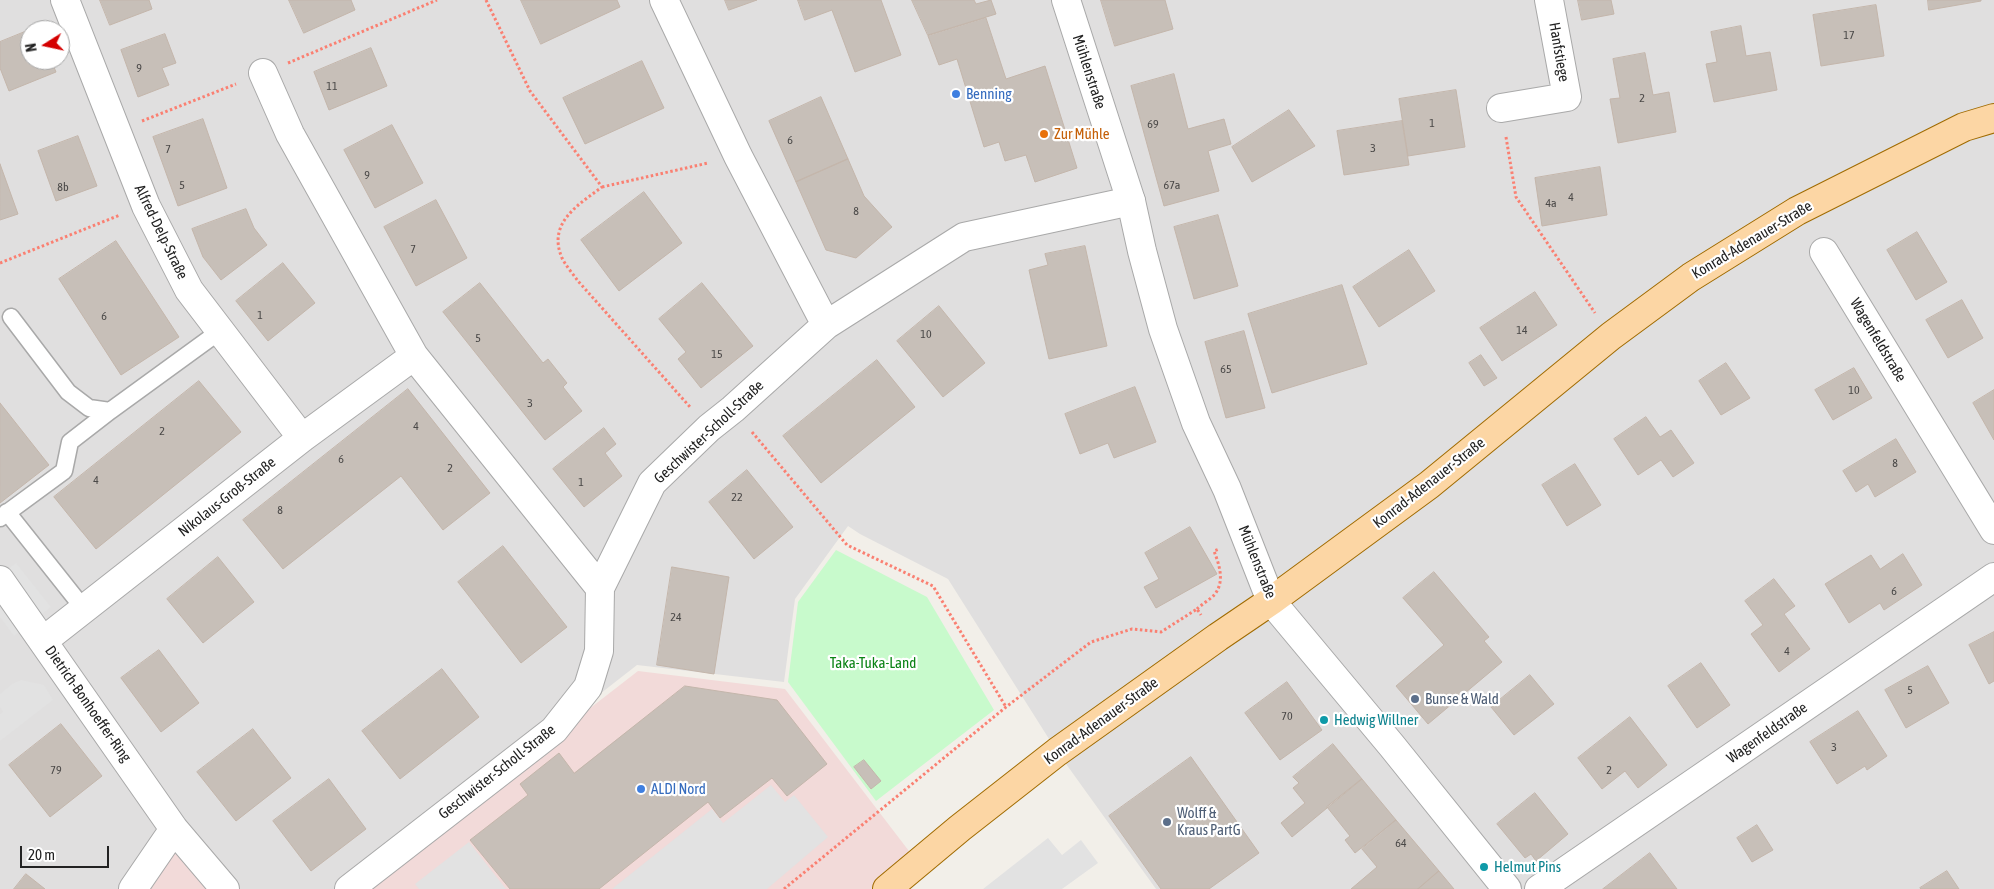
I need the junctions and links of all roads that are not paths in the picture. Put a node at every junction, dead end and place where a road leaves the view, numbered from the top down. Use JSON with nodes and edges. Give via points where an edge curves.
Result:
{"nodes":[{"id":1,"x":66,"y":0,"type":"edge"},
{"id":2,"x":664,"y":0,"type":"edge"},
{"id":3,"x":1066,"y":0,"type":"edge"},
{"id":4,"x":1549,"y":0,"type":"edge"},
{"id":5,"x":263,"y":73,"type":"road end"},
{"id":6,"x":1501,"y":108,"type":"road end"},
{"id":7,"x":1994,"y":118,"type":"edge"},
{"id":8,"x":1131,"y":201,"type":"junction"},
{"id":9,"x":1824,"y":252,"type":"dead end"},
{"id":10,"x":11,"y":316,"type":"dead end"},
{"id":11,"x":826,"y":325,"type":"junction"},
{"id":12,"x":220,"y":331,"type":"junction"},
{"id":13,"x":414,"y":356,"type":"junction"},
{"id":14,"x":110,"y":411,"type":"junction"},
{"id":15,"x":302,"y":438,"type":"junction"},
{"id":16,"x":4,"y":515,"type":"edge"},
{"id":17,"x":1994,"y":530,"type":"edge"},
{"id":18,"x":1994,"y":577,"type":"edge"},
{"id":19,"x":0,"y":580,"type":"edge"},
{"id":20,"x":600,"y":588,"type":"junction"},
{"id":21,"x":1271,"y":601,"type":"junction"},
{"id":22,"x":84,"y":608,"type":"junction"},
{"id":23,"x":43,"y":641,"type":"junction"},
{"id":24,"x":174,"y":829,"type":"junction"},
{"id":25,"x":133,"y":889,"type":"edge"},
{"id":26,"x":225,"y":889,"type":"edge"},
{"id":27,"x":349,"y":889,"type":"edge"},
{"id":28,"x":887,"y":889,"type":"edge"},
{"id":29,"x":1507,"y":889,"type":"edge"},
{"id":30,"x":1540,"y":889,"type":"edge"}],
"edges":[{"from":1,"to":12,"type":"street","name":"Alfred-Delp-Straße","via":[[146,206],[189,290]]},
{"from":2,"to":11,"type":"street","via":[[738,156]]},
{"from":3,"to":8,"type":"street","name":"Mühlenstraße"},
{"from":4,"to":6,"type":"street","name":"Hanfstiege","via":[[1567,97]]},
{"from":5,"to":13,"type":"street","via":[[290,134]]},
{"from":7,"to":21,"type":"main road","name":"Konrad-Adenauer-Straße","via":[[1964,127],[1797,211],[1691,277],[1610,336],[1429,485]]},
{"from":8,"to":11,"type":"street","name":"Geschwister-Scholl-Straße","via":[[964,238]]},
{"from":8,"to":21,"type":"street","name":"Mühlenstraße","via":[[1163,329],[1196,423],[1246,535]]},
{"from":9,"to":17,"type":"street","name":"Wagenfeldstraße"},
{"from":10,"to":14,"type":"lane","via":[[68,392],[89,408]]},
{"from":11,"to":20,"type":"street","name":"Geschwister-Scholl-Straße","via":[[708,428],[652,483]]},
{"from":12,"to":14,"type":"lane"},
{"from":12,"to":15,"type":"street","name":"Alfred-Delp-Straße"},
{"from":13,"to":15,"type":"street","name":"Nikolaus-Groß-Straße"},
{"from":13,"to":20,"type":"street"},
{"from":14,"to":16,"type":"lane","via":[[70,442],[64,471]]},
{"from":15,"to":22,"type":"street","name":"Nikolaus-Groß-Straße"},
{"from":16,"to":22,"type":"lane"},
{"from":18,"to":30,"type":"street","name":"Wagenfeldstraße"},
{"from":19,"to":23,"type":"street","name":"Dietrich-Bonhoeffer-Ring"},
{"from":20,"to":27,"type":"street","name":"Geschwister-Scholl-Straße","via":[[599,651],[588,687],[554,730]]},
{"from":21,"to":28,"type":"main road","name":"Konrad-Adenauer-Straße","via":[[1057,752]]},
{"from":21,"to":29,"type":"street","name":"Mühlenstraße"},
{"from":22,"to":23,"type":"street","name":"Nikolaus-Groß-Straße"},
{"from":23,"to":24,"type":"street","name":"Dietrich-Bonhoeffer-Ring"},
{"from":24,"to":25,"type":"street"},
{"from":24,"to":26,"type":"street","name":"Dietrich-Bonhoeffer-Ring"}]}
